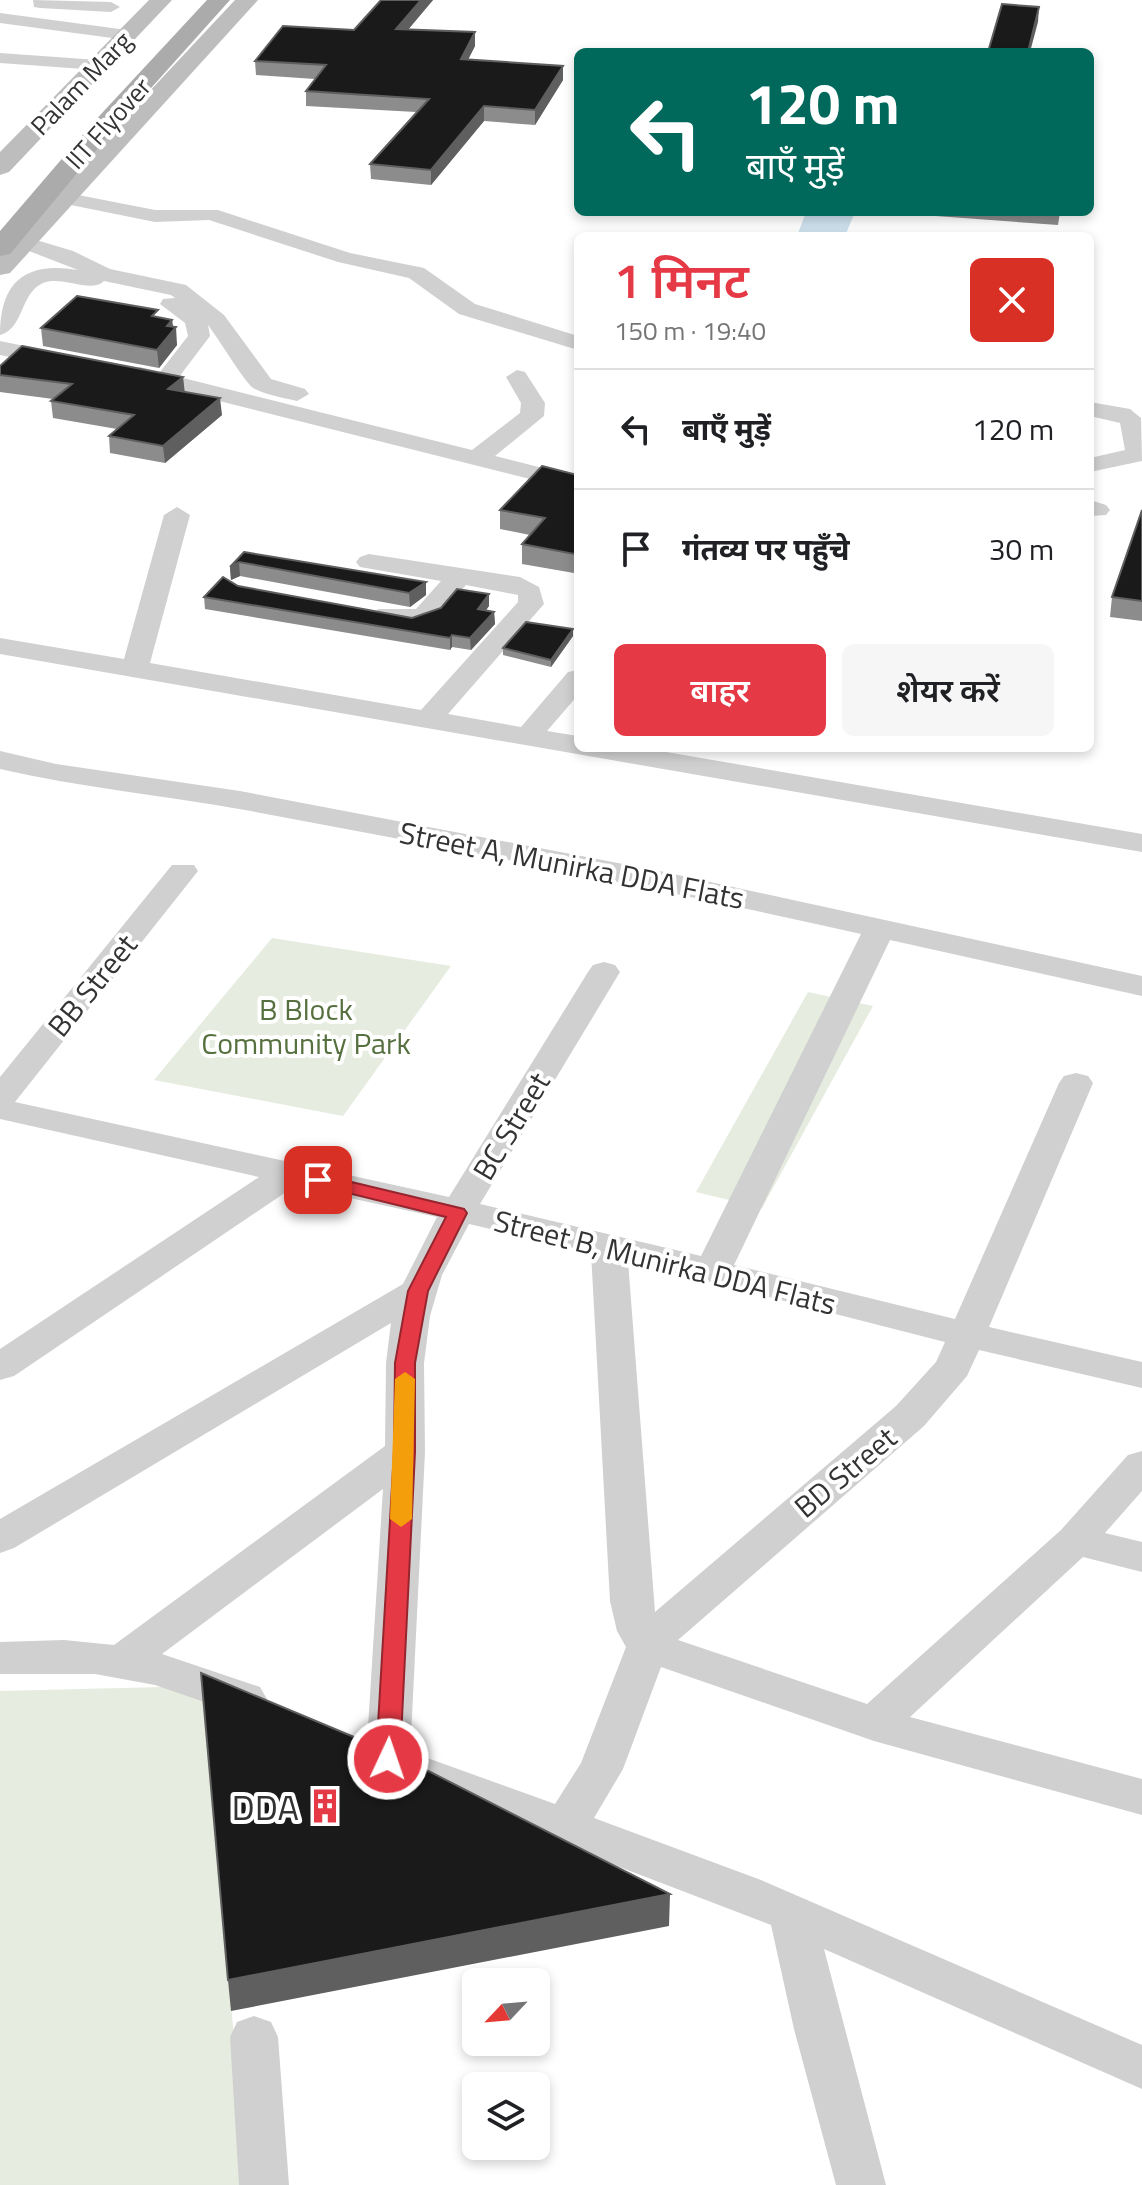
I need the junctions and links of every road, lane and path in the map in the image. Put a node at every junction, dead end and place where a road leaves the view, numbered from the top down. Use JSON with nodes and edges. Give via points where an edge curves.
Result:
{"nodes":[{"id":1,"x":0,"y":0,"type":"edge"},
{"id":2,"x":185,"y":0,"type":"edge"},
{"id":3,"x":161,"y":2,"type":"edge"},
{"id":4,"x":234,"y":2,"type":"edge"},
{"id":5,"x":111,"y":7,"type":"dead end"},
{"id":6,"x":0,"y":18,"type":"edge"},
{"id":7,"x":127,"y":35,"type":"junction"},
{"id":8,"x":0,"y":58,"type":"edge"},
{"id":9,"x":98,"y":65,"type":"junction"},
{"id":10,"x":0,"y":167,"type":"edge"},
{"id":11,"x":9,"y":190,"type":"dead end"},
{"id":12,"x":63,"y":198,"type":"junction"},
{"id":13,"x":14,"y":239,"type":"edge"},
{"id":14,"x":0,"y":267,"type":"edge"},
{"id":15,"x":0,"y":328,"type":"edge"},
{"id":16,"x":574,"y":342,"type":"edge"},
{"id":17,"x":0,"y":348,"type":"edge"},
{"id":18,"x":83,"y":364,"type":"edge"},
{"id":19,"x":110,"y":369,"type":"edge"},
{"id":20,"x":517,"y":377,"type":"dead end"},
{"id":21,"x":166,"y":379,"type":"junction"},
{"id":22,"x":1094,"y":410,"type":"edge"},
{"id":23,"x":485,"y":452,"type":"junction"},
{"id":24,"x":1140,"y":454,"type":"edge"},
{"id":25,"x":1094,"y":464,"type":"edge"},
{"id":26,"x":574,"y":483,"type":"edge"},
{"id":27,"x":177,"y":515,"type":"dead end"},
{"id":28,"x":369,"y":562,"type":"dead end"},
{"id":29,"x":460,"y":576,"type":"junction"},
{"id":30,"x":359,"y":610,"type":"edge"},
{"id":31,"x":0,"y":646,"type":"edge"},
{"id":32,"x":135,"y":669,"type":"junction"},
{"id":33,"x":574,"y":683,"type":"edge"},
{"id":34,"x":427,"y":720,"type":"junction"},
{"id":35,"x":527,"y":737,"type":"junction"},
{"id":36,"x":574,"y":744,"type":"edge"},
{"id":37,"x":616,"y":752,"type":"edge"},
{"id":38,"x":0,"y":760,"type":"edge"},
{"id":39,"x":1142,"y":843,"type":"edge"},
{"id":40,"x":183,"y":871,"type":"dead end"},
{"id":41,"x":879,"y":930,"type":"junction"},
{"id":42,"x":604,"y":972,"type":"dead end"},
{"id":43,"x":1142,"y":986,"type":"edge"},
{"id":44,"x":1076,"y":1083,"type":"dead end"},
{"id":45,"x":0,"y":1099,"type":"edge"},
{"id":46,"x":0,"y":1109,"type":"edge"},
{"id":47,"x":290,"y":1173,"type":"junction"},
{"id":48,"x":457,"y":1213,"type":"junction"},
{"id":49,"x":609,"y":1244,"type":"junction"},
{"id":50,"x":713,"y":1270,"type":"junction"},
{"id":51,"x":418,"y":1291,"type":"junction"},
{"id":52,"x":967,"y":1335,"type":"junction"},
{"id":53,"x":0,"y":1367,"type":"edge"},
{"id":54,"x":1142,"y":1375,"type":"edge"},
{"id":55,"x":405,"y":1452,"type":"junction"},
{"id":56,"x":1142,"y":1465,"type":"edge"},
{"id":57,"x":0,"y":1538,"type":"edge"},
{"id":58,"x":1075,"y":1540,"type":"junction"},
{"id":59,"x":1142,"y":1557,"type":"edge"},
{"id":60,"x":648,"y":1646,"type":"junction"},
{"id":61,"x":0,"y":1658,"type":"edge"},
{"id":62,"x":121,"y":1662,"type":"junction"},
{"id":63,"x":276,"y":1712,"type":"edge"},
{"id":64,"x":874,"y":1724,"type":"junction"},
{"id":65,"x":346,"y":1741,"type":"edge"},
{"id":66,"x":388,"y":1759,"type":"junction"},
{"id":67,"x":1142,"y":1797,"type":"edge"},
{"id":68,"x":566,"y":1824,"type":"junction"},
{"id":69,"x":792,"y":1913,"type":"junction"},
{"id":70,"x":254,"y":2037,"type":"dead end"},
{"id":71,"x":1142,"y":2068,"type":"edge"},
{"id":72,"x":264,"y":2185,"type":"edge"},
{"id":73,"x":861,"y":2185,"type":"edge"}],
"edges":[{"from":1,"to":5,"type":"street"},
{"from":2,"to":11,"type":"main road","name":"IIT Flyover"},
{"from":3,"to":7,"type":"main road","name":"Palam Marg"},
{"from":4,"to":12,"type":"main road"},
{"from":4,"to":13,"type":"main road","name":"IIT Flyover","via":[[99,131]]},
{"from":6,"to":7,"type":"street"},
{"from":7,"to":9,"type":"main road","name":"Palam Marg"},
{"from":8,"to":9,"type":"street"},
{"from":9,"to":10,"type":"main road","name":"Palam Marg"},
{"from":12,"to":13,"type":"main road"},
{"from":12,"to":16,"type":"street","via":[[168,218],[211,214],[345,258],[416,273],[467,309]]},
{"from":13,"to":14,"type":"main road"},
{"from":13,"to":23,"type":"street","via":[[66,255],[103,274],[178,290],[216,320],[263,384]]},
{"from":15,"to":21,"type":"street","via":[[18,293],[34,278],[84,277],[174,305],[196,320],[199,336]]},
{"from":17,"to":18,"type":"street"},
{"from":19,"to":21,"type":"street"},
{"from":20,"to":23,"type":"street","via":[[535,410]]},
{"from":21,"to":23,"type":"street"},
{"from":22,"to":24,"type":"street","via":[[1135,422]]},
{"from":23,"to":26,"type":"street"},
{"from":24,"to":25,"type":"street"},
{"from":27,"to":32,"type":"street"},
{"from":28,"to":29,"type":"street"},
{"from":29,"to":30,"type":"street","via":[[424,616]]},
{"from":29,"to":34,"type":"street","via":[[520,585],[533,597]]},
{"from":31,"to":32,"type":"street"},
{"from":32,"to":34,"type":"street"},
{"from":33,"to":35,"type":"street"},
{"from":34,"to":35,"type":"street"},
{"from":35,"to":36,"type":"street"},
{"from":37,"to":39,"type":"street"},
{"from":38,"to":41,"type":"street","name":"Street A, Munirka DDA Flats","via":[[645,877]]},
{"from":40,"to":45,"type":"street","name":"BB Street"},
{"from":41,"to":43,"type":"street","name":"Street A, Munirka DDA Flats"},
{"from":41,"to":50,"type":"street"},
{"from":42,"to":48,"type":"street","name":"BC Street"},
{"from":44,"to":52,"type":"street","name":"BD Street"},
{"from":46,"to":47,"type":"street","name":"Street B, Munirka DDA Flats"},
{"from":47,"to":48,"type":"street","name":"Street B, Munirka DDA Flats"},
{"from":47,"to":53,"type":"street"},
{"from":48,"to":49,"type":"street","name":"Street B, Munirka DDA Flats"},
{"from":48,"to":51,"type":"street","name":"BC Street"},
{"from":49,"to":50,"type":"street","name":"Street B, Munirka DDA Flats"},
{"from":49,"to":60,"type":"street","via":[[631,1601],[638,1631]]},
{"from":50,"to":52,"type":"street","name":"Street B, Munirka DDA Flats"},
{"from":51,"to":55,"type":"street","name":"BC Street","via":[[405,1363]]},
{"from":51,"to":57,"type":"street"},
{"from":52,"to":54,"type":"street","name":"Street B, Munirka DDA Flats"},
{"from":52,"to":60,"type":"street","name":"BD Street","via":[[953,1367],[910,1416],[674,1617]]},
{"from":55,"to":62,"type":"street"},
{"from":55,"to":66,"type":"street","name":"BC Street"},
{"from":56,"to":58,"type":"street"},
{"from":58,"to":59,"type":"street"},
{"from":58,"to":64,"type":"street"},
{"from":60,"to":64,"type":"street"},
{"from":60,"to":68,"type":"street","name":"BD Street","via":[[601,1769]]},
{"from":61,"to":62,"type":"street"},
{"from":62,"to":63,"type":"street","via":[[192,1677]]},
{"from":64,"to":67,"type":"street"},
{"from":65,"to":66,"type":"street"},
{"from":66,"to":68,"type":"street"},
{"from":68,"to":69,"type":"street"},
{"from":69,"to":71,"type":"street"},
{"from":69,"to":73,"type":"street"},
{"from":70,"to":72,"type":"street"}]}
